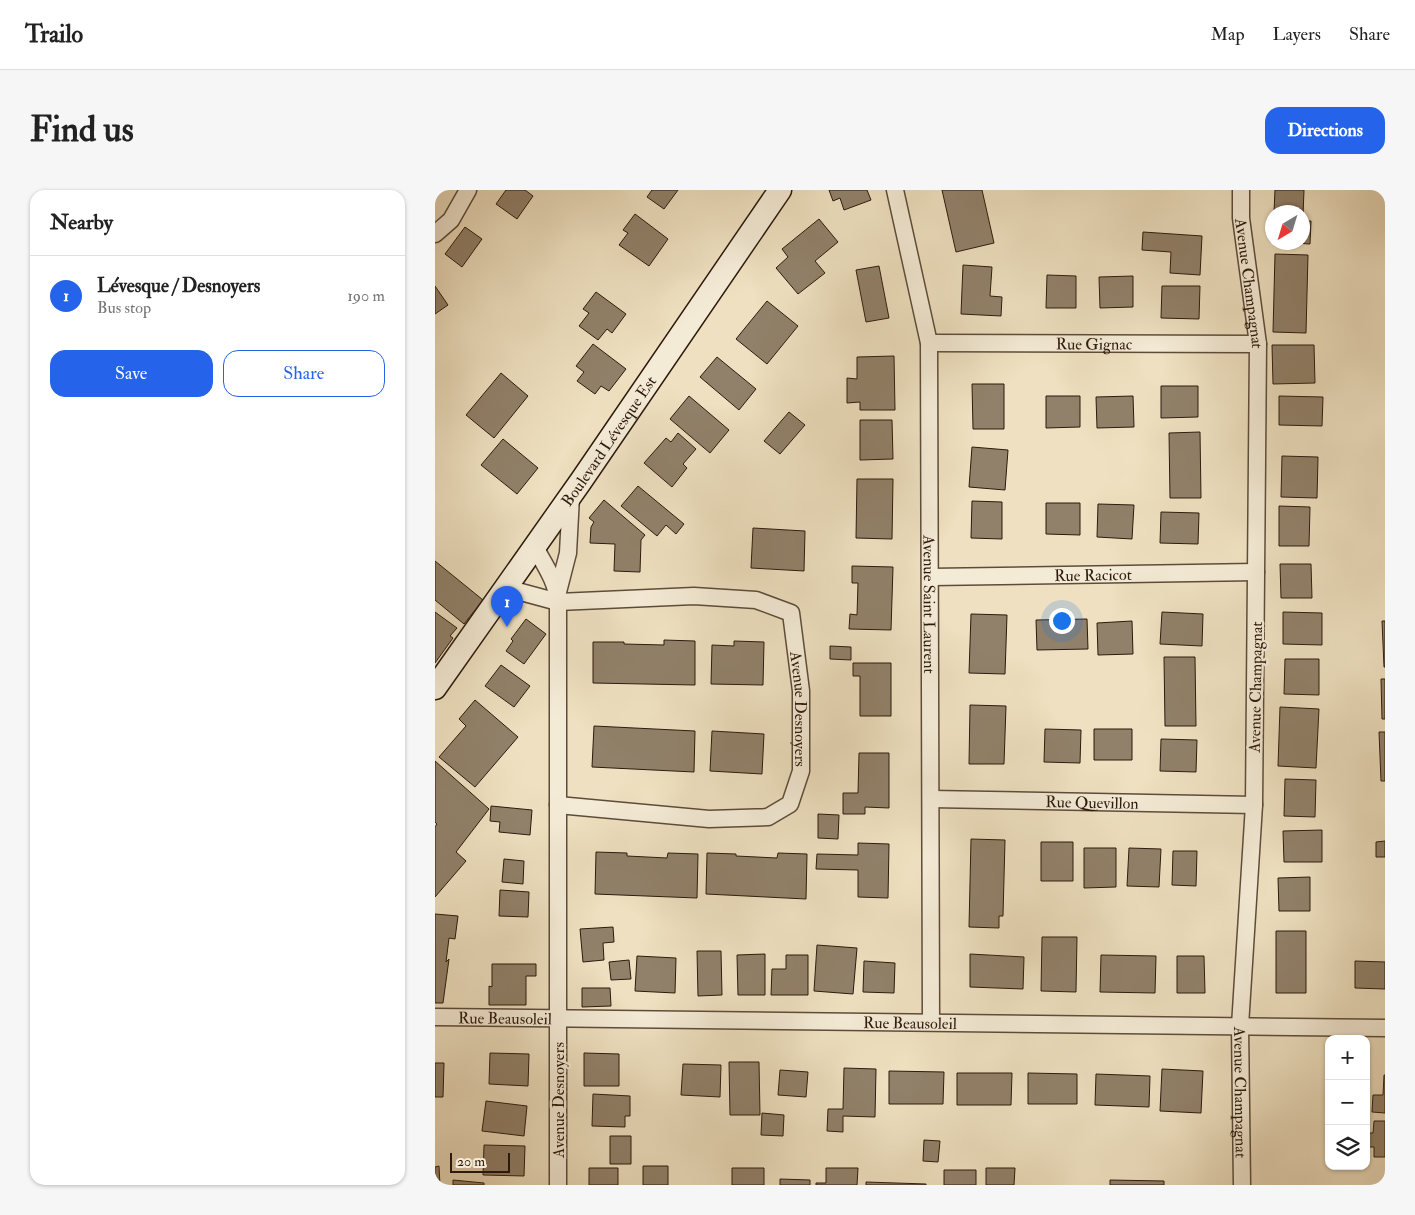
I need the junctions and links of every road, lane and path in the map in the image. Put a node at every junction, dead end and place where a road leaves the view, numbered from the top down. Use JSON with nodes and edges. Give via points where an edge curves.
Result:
{"nodes":[{"id":1,"x":468,"y":190,"type":"edge"},
{"id":2,"x":780,"y":190,"type":"edge"},
{"id":3,"x":895,"y":190,"type":"edge"},
{"id":4,"x":1241,"y":190,"type":"edge"},
{"id":5,"x":435,"y":234,"type":"edge"},
{"id":6,"x":929,"y":343,"type":"junction"},
{"id":7,"x":1259,"y":344,"type":"junction"},
{"id":8,"x":571,"y":495,"type":"junction"},
{"id":9,"x":535,"y":547,"type":"junction"},
{"id":10,"x":1256,"y":572,"type":"junction"},
{"id":11,"x":931,"y":578,"type":"junction"},
{"id":12,"x":506,"y":588,"type":"junction"},
{"id":13,"x":558,"y":597,"type":"junction"},
{"id":14,"x":435,"y":688,"type":"edge"},
{"id":15,"x":931,"y":799,"type":"junction"},
{"id":16,"x":558,"y":805,"type":"junction"},
{"id":17,"x":1254,"y":805,"type":"junction"},
{"id":18,"x":435,"y":1017,"type":"edge"},
{"id":19,"x":558,"y":1018,"type":"junction"},
{"id":20,"x":931,"y":1022,"type":"junction"},
{"id":21,"x":1240,"y":1026,"type":"junction"},
{"id":22,"x":1385,"y":1028,"type":"edge"},
{"id":23,"x":558,"y":1185,"type":"edge"},
{"id":24,"x":1242,"y":1185,"type":"edge"}],
"edges":[{"from":1,"to":5,"type":"street","via":[[451,220]]},
{"from":2,"to":8,"type":"street","name":"Boulevard Lévesque Est"},
{"from":3,"to":6,"type":"street","name":"Avenue Saint Laurent"},
{"from":4,"to":7,"type":"street","name":"Avenue Champagnat","via":[[1241,218]]},
{"from":6,"to":7,"type":"street","name":"Rue Gignac"},
{"from":6,"to":11,"type":"street","name":"Avenue Saint Laurent"},
{"from":7,"to":10,"type":"street","name":"Avenue Champagnat"},
{"from":8,"to":9,"type":"street","name":"Boulevard Lévesque Est"},
{"from":8,"to":13,"type":"street","via":[[569,553]]},
{"from":9,"to":12,"type":"street","name":"Boulevard Lévesque Est"},
{"from":9,"to":13,"type":"street","name":"Avenue Desnoyers"},
{"from":10,"to":11,"type":"street","name":"Rue Racicot"},
{"from":10,"to":17,"type":"street","name":"Avenue Champagnat"},
{"from":11,"to":15,"type":"street","name":"Avenue Saint Laurent"},
{"from":12,"to":13,"type":"street"},
{"from":12,"to":14,"type":"street","name":"Boulevard Lévesque Est"},
{"from":13,"to":16,"type":"street","name":"Avenue Desnoyers"},
{"from":13,"to":16,"type":"street","name":"Avenue Desnoyers","via":[[694,596],[756,600],[791,613],[801,691],[801,771],[790,804],[768,817],[709,819]]},
{"from":15,"to":17,"type":"street","name":"Rue Quevillon"},
{"from":15,"to":20,"type":"street","name":"Avenue Saint Laurent"},
{"from":16,"to":19,"type":"street","name":"Avenue Desnoyers"},
{"from":17,"to":21,"type":"street","name":"Avenue Champagnat"},
{"from":18,"to":19,"type":"street","name":"Rue Beausoleil"},
{"from":19,"to":20,"type":"street","name":"Rue Beausoleil"},
{"from":19,"to":23,"type":"street","name":"Avenue Desnoyers"},
{"from":20,"to":21,"type":"street","name":"Rue Beausoleil"},
{"from":21,"to":22,"type":"street","name":"Rue Beausoleil"},
{"from":21,"to":24,"type":"street","name":"Avenue Champagnat"}]}
